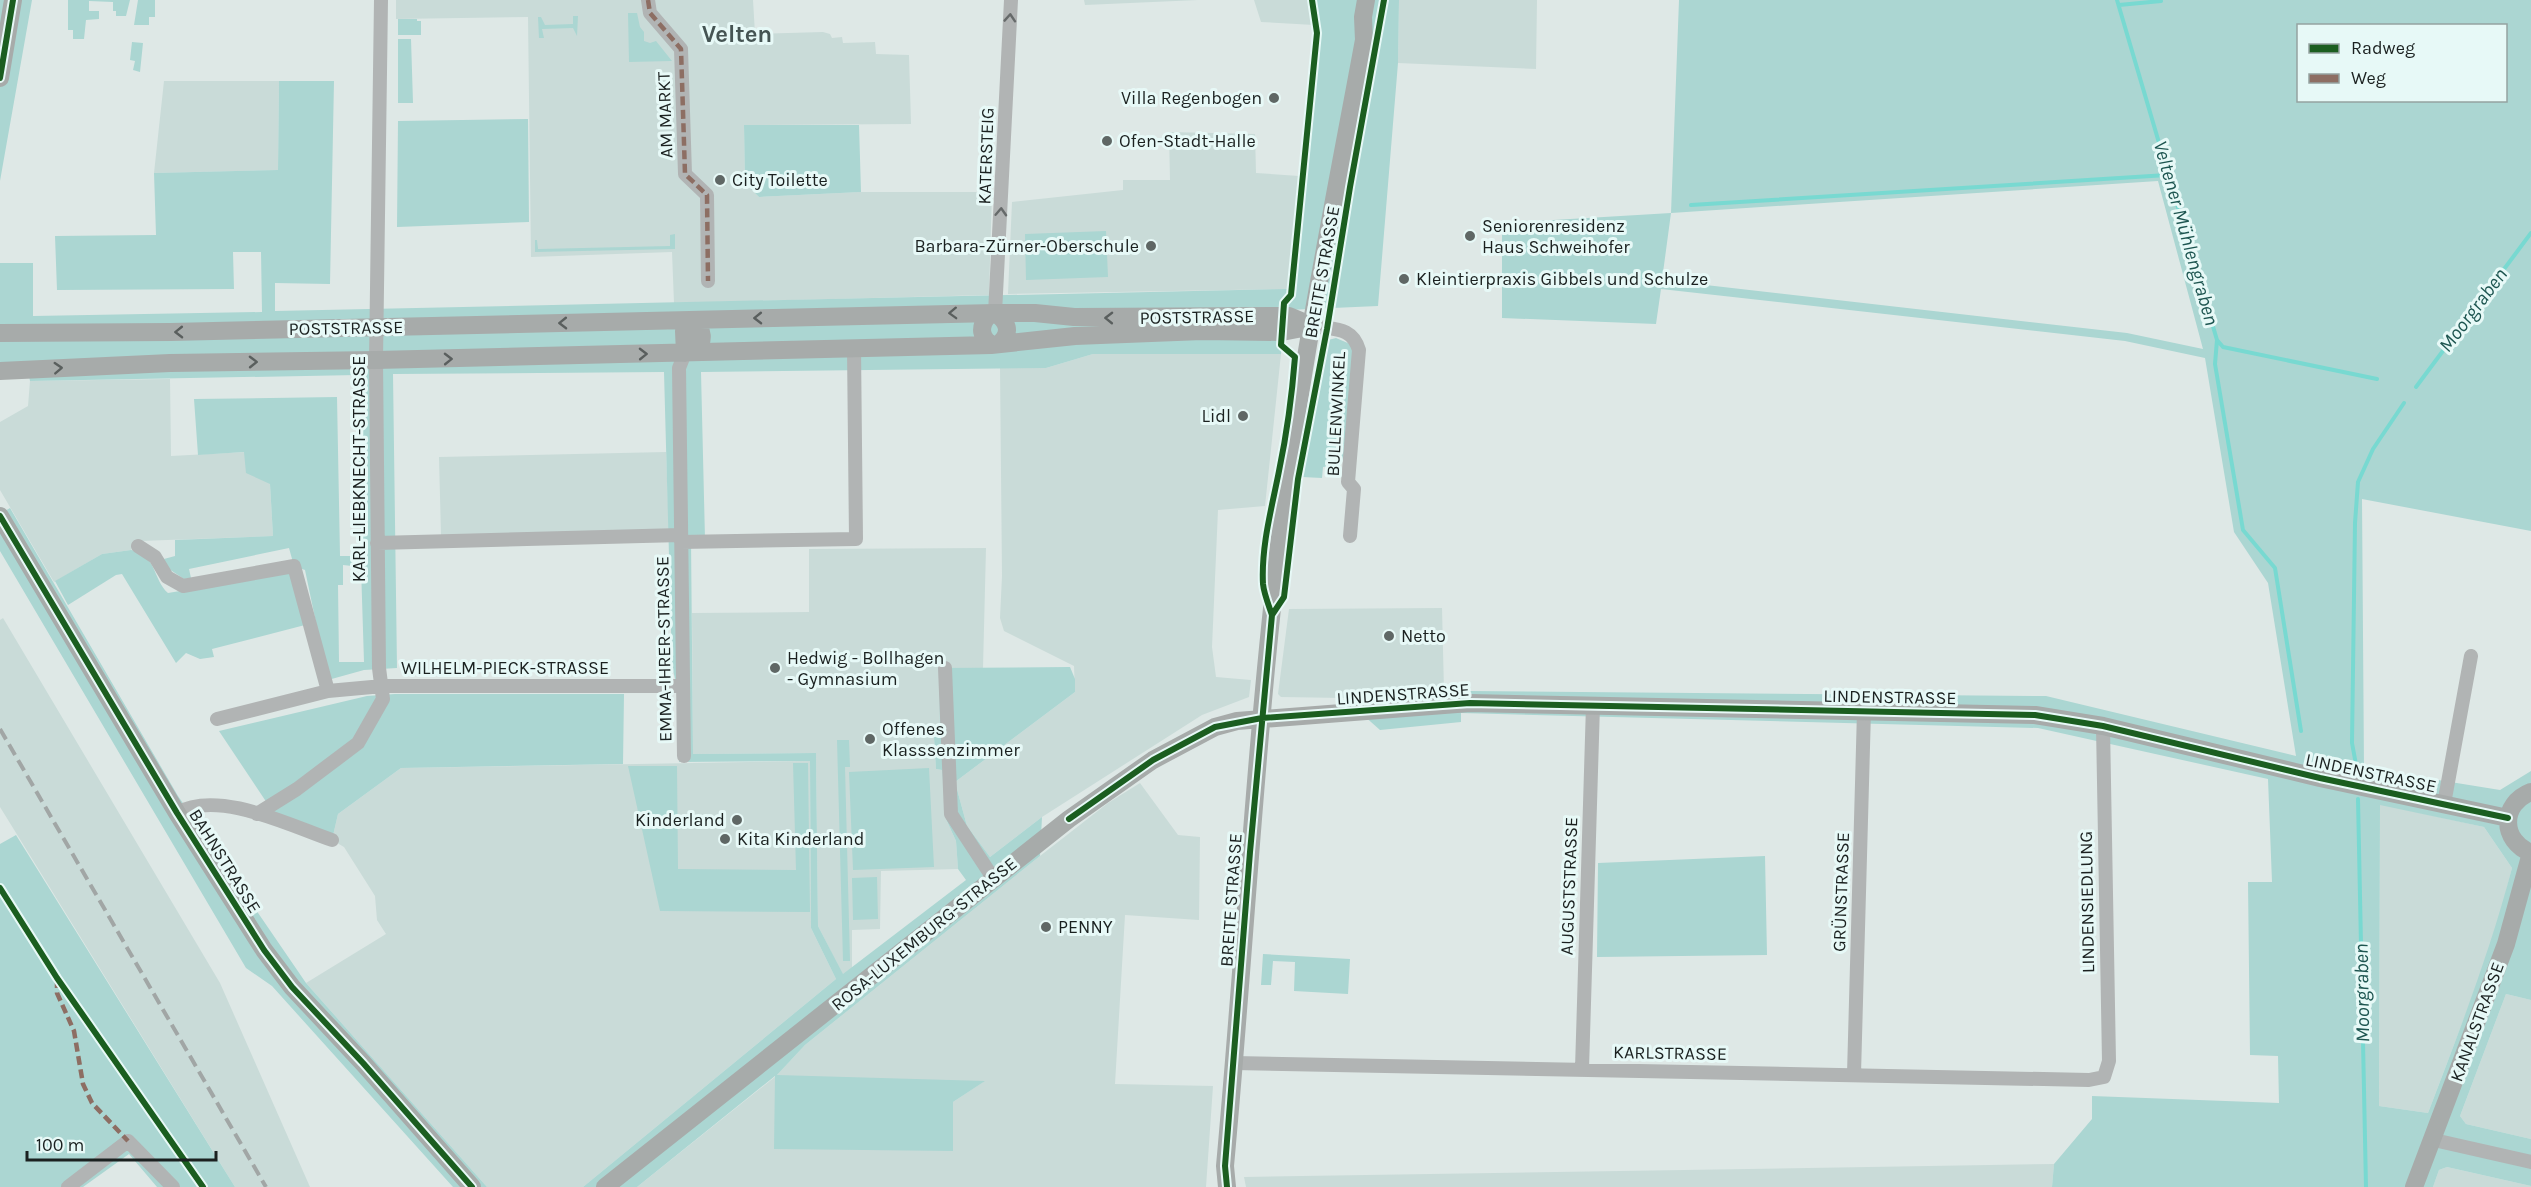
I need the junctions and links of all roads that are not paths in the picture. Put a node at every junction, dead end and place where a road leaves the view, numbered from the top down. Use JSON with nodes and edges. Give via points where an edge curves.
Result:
{"nodes":[{"id":1,"x":13,"y":0,"type":"edge"},
{"id":2,"x":381,"y":0,"type":"edge"},
{"id":3,"x":648,"y":0,"type":"edge"},
{"id":4,"x":1011,"y":0,"type":"edge"},
{"id":5,"x":1366,"y":0,"type":"edge"},
{"id":6,"x":1378,"y":0,"type":"edge"},
{"id":7,"x":1364,"y":40,"type":"junction"},
{"id":8,"x":0,"y":78,"type":"edge"},
{"id":9,"x":708,"y":281,"type":"dead end"},
{"id":10,"x":995,"y":313,"type":"junction"},
{"id":11,"x":692,"y":320,"type":"junction"},
{"id":12,"x":1313,"y":326,"type":"junction"},
{"id":13,"x":377,"y":327,"type":"junction"},
{"id":14,"x":0,"y":333,"type":"edge"},
{"id":15,"x":995,"y":345,"type":"junction"},
{"id":16,"x":854,"y":348,"type":"junction"},
{"id":17,"x":690,"y":352,"type":"junction"},
{"id":18,"x":376,"y":360,"type":"junction"},
{"id":19,"x":0,"y":371,"type":"edge"},
{"id":20,"x":0,"y":516,"type":"edge"},
{"id":21,"x":1350,"y":536,"type":"dead end"},
{"id":22,"x":681,"y":538,"type":"junction"},
{"id":23,"x":377,"y":543,"type":"junction"},
{"id":24,"x":138,"y":546,"type":"dead end"},
{"id":25,"x":2471,"y":656,"type":"dead end"},
{"id":26,"x":945,"y":668,"type":"dead end"},
{"id":27,"x":382,"y":686,"type":"junction"},
{"id":28,"x":683,"y":686,"type":"junction"},
{"id":29,"x":328,"y":692,"type":"junction"},
{"id":30,"x":1593,"y":705,"type":"junction"},
{"id":31,"x":1864,"y":711,"type":"junction"},
{"id":32,"x":1262,"y":718,"type":"junction"},
{"id":33,"x":217,"y":719,"type":"dead end"},
{"id":34,"x":2103,"y":726,"type":"junction"},
{"id":35,"x":684,"y":756,"type":"dead end"},
{"id":36,"x":2531,"y":792,"type":"edge"},
{"id":37,"x":2444,"y":804,"type":"junction"},
{"id":38,"x":177,"y":813,"type":"junction"},
{"id":39,"x":257,"y":814,"type":"junction"},
{"id":40,"x":2508,"y":818,"type":"junction"},
{"id":41,"x":332,"y":840,"type":"dead end"},
{"id":42,"x":2531,"y":853,"type":"edge"},
{"id":43,"x":993,"y":878,"type":"junction"},
{"id":44,"x":1234,"y":1063,"type":"junction"},
{"id":45,"x":1582,"y":1069,"type":"junction"},
{"id":46,"x":1854,"y":1074,"type":"junction"},
{"id":47,"x":2104,"y":1077,"type":"joint"},
{"id":48,"x":2434,"y":1140,"type":"junction"},
{"id":49,"x":2531,"y":1162,"type":"edge"},
{"id":50,"x":68,"y":1187,"type":"edge"},
{"id":51,"x":173,"y":1187,"type":"edge"},
{"id":52,"x":472,"y":1187,"type":"edge"},
{"id":53,"x":605,"y":1187,"type":"edge"},
{"id":54,"x":1227,"y":1187,"type":"edge"},
{"id":55,"x":2414,"y":1187,"type":"edge"}],
"edges":[{"from":1,"to":8,"type":"street"},
{"from":2,"to":13,"type":"street","name":"KARL-LIEBKNECHT-STRASSE"},
{"from":3,"to":9,"type":"street","name":"AM MARKT","via":[[650,13],[681,49],[685,174],[707,195]]},
{"from":10,"to":4,"type":"street","name":"KATERSTEIG","one_way":true},
{"from":5,"to":7,"type":"street","name":"BREITE STRASSE"},
{"from":6,"to":7,"type":"street","name":"BREITE STRASSE"},
{"from":7,"to":12,"type":"street","name":"BREITE STRASSE"},
{"from":10,"to":11,"type":"street","name":"POSTSTRASSE","one_way":true},
{"from":12,"to":10,"type":"street","name":"POSTSTRASSE","one_way":true,"via":[[1289,316],[1074,317]]},
{"from":10,"to":15,"type":"street","via":[[987,317],[982,328],[984,340]]},
{"from":11,"to":13,"type":"street","name":"POSTSTRASSE","one_way":true},
{"from":11,"to":17,"type":"street","via":[[702,332],[700,347]]},
{"from":12,"to":15,"type":"street","name":"POSTSTRASSE","via":[[1282,332],[1075,336]]},
{"from":12,"to":21,"type":"street","name":"BULLENWINKEL","via":[[1349,333],[1359,350],[1348,482],[1354,489]]},
{"from":12,"to":32,"type":"street","name":"BREITE STRASSE","via":[[1282,516]]},
{"from":13,"to":14,"type":"street","name":"POSTSTRASSE","one_way":true},
{"from":13,"to":18,"type":"street","name":"KARL-LIEBKNECHT-STRASSE"},
{"from":15,"to":16,"type":"street","name":"POSTSTRASSE"},
{"from":16,"to":17,"type":"street","name":"POSTSTRASSE"},
{"from":16,"to":22,"type":"street","name":"EMMA-IHRER-STRASSE","via":[[856,539]]},
{"from":18,"to":17,"type":"street","name":"POSTSTRASSE","one_way":true},
{"from":17,"to":22,"type":"street","name":"EMMA-IHRER-STRASSE","via":[[679,368]]},
{"from":19,"to":18,"type":"street","name":"POSTSTRASSE","one_way":true,"via":[[170,363]]},
{"from":18,"to":23,"type":"street","name":"KARL-LIEBKNECHT-STRASSE"},
{"from":20,"to":38,"type":"street","name":"BAHNSTRASSE"},
{"from":22,"to":23,"type":"street"},
{"from":22,"to":28,"type":"street","name":"EMMA-IHRER-STRASSE"},
{"from":23,"to":27,"type":"street","name":"KARL-LIEBKNECHT-STRASSE"},
{"from":24,"to":29,"type":"street","via":[[155,557],[167,578],[183,586],[294,566]]},
{"from":25,"to":37,"type":"street"},
{"from":26,"to":43,"type":"street","via":[[951,814]]},
{"from":27,"to":28,"type":"street","name":"WILHELM-PIECK-STRASSE"},
{"from":27,"to":29,"type":"street","name":"WILHELM-PIECK-STRASSE"},
{"from":27,"to":39,"type":"street","via":[[383,699],[358,743]]},
{"from":28,"to":35,"type":"street","name":"EMMA-IHRER-STRASSE"},
{"from":29,"to":33,"type":"street","name":"WILHELM-PIECK-STRASSE"},
{"from":30,"to":31,"type":"street","name":"LINDENSTRASSE"},
{"from":30,"to":32,"type":"street","name":"LINDENSTRASSE","via":[[1470,703]]},
{"from":30,"to":45,"type":"street","name":"AUGUSTSTRASSE"},
{"from":31,"to":34,"type":"street","name":"LINDENSTRASSE","via":[[2035,715]]},
{"from":31,"to":46,"type":"street","name":"GRÜNSTRASSE"},
{"from":32,"to":43,"type":"street","name":"ROSA-LUXEMBURG-STRASSE","via":[[1215,727],[1153,760]]},
{"from":32,"to":44,"type":"street","name":"BREITE STRASSE"},
{"from":34,"to":37,"type":"street","name":"LINDENSTRASSE"},
{"from":34,"to":47,"type":"street","name":"LINDENSIEDLUNG","via":[[2109,1061]]},
{"from":36,"to":40,"type":"street","via":[[2515,802]]},
{"from":37,"to":40,"type":"street","name":"LINDENSTRASSE"},
{"from":38,"to":39,"type":"street","name":"BAHNSTRASSE","via":[[196,804]]},
{"from":38,"to":52,"type":"street","name":"BAHNSTRASSE","via":[[292,987]]},
{"from":39,"to":41,"type":"street","name":"BAHNSTRASSE"},
{"from":40,"to":42,"type":"street","via":[[2510,836]]},
{"from":42,"to":48,"type":"street","name":"KANALSTRASSE","via":[[2514,920]]},
{"from":43,"to":53,"type":"street","name":"ROSA-LUXEMBURG-STRASSE"},
{"from":44,"to":45,"type":"street","name":"KARLSTRASSE"},
{"from":44,"to":54,"type":"street","name":"BREITE STRASSE","via":[[1225,1166]]},
{"from":45,"to":46,"type":"street","name":"KARLSTRASSE"},
{"from":46,"to":47,"type":"street","name":"KARLSTRASSE","via":[[2089,1080]]},
{"from":48,"to":49,"type":"street"},
{"from":48,"to":55,"type":"street","name":"KANALSTRASSE"},
{"from":50,"to":51,"type":"street","via":[[128,1141]]}]}
